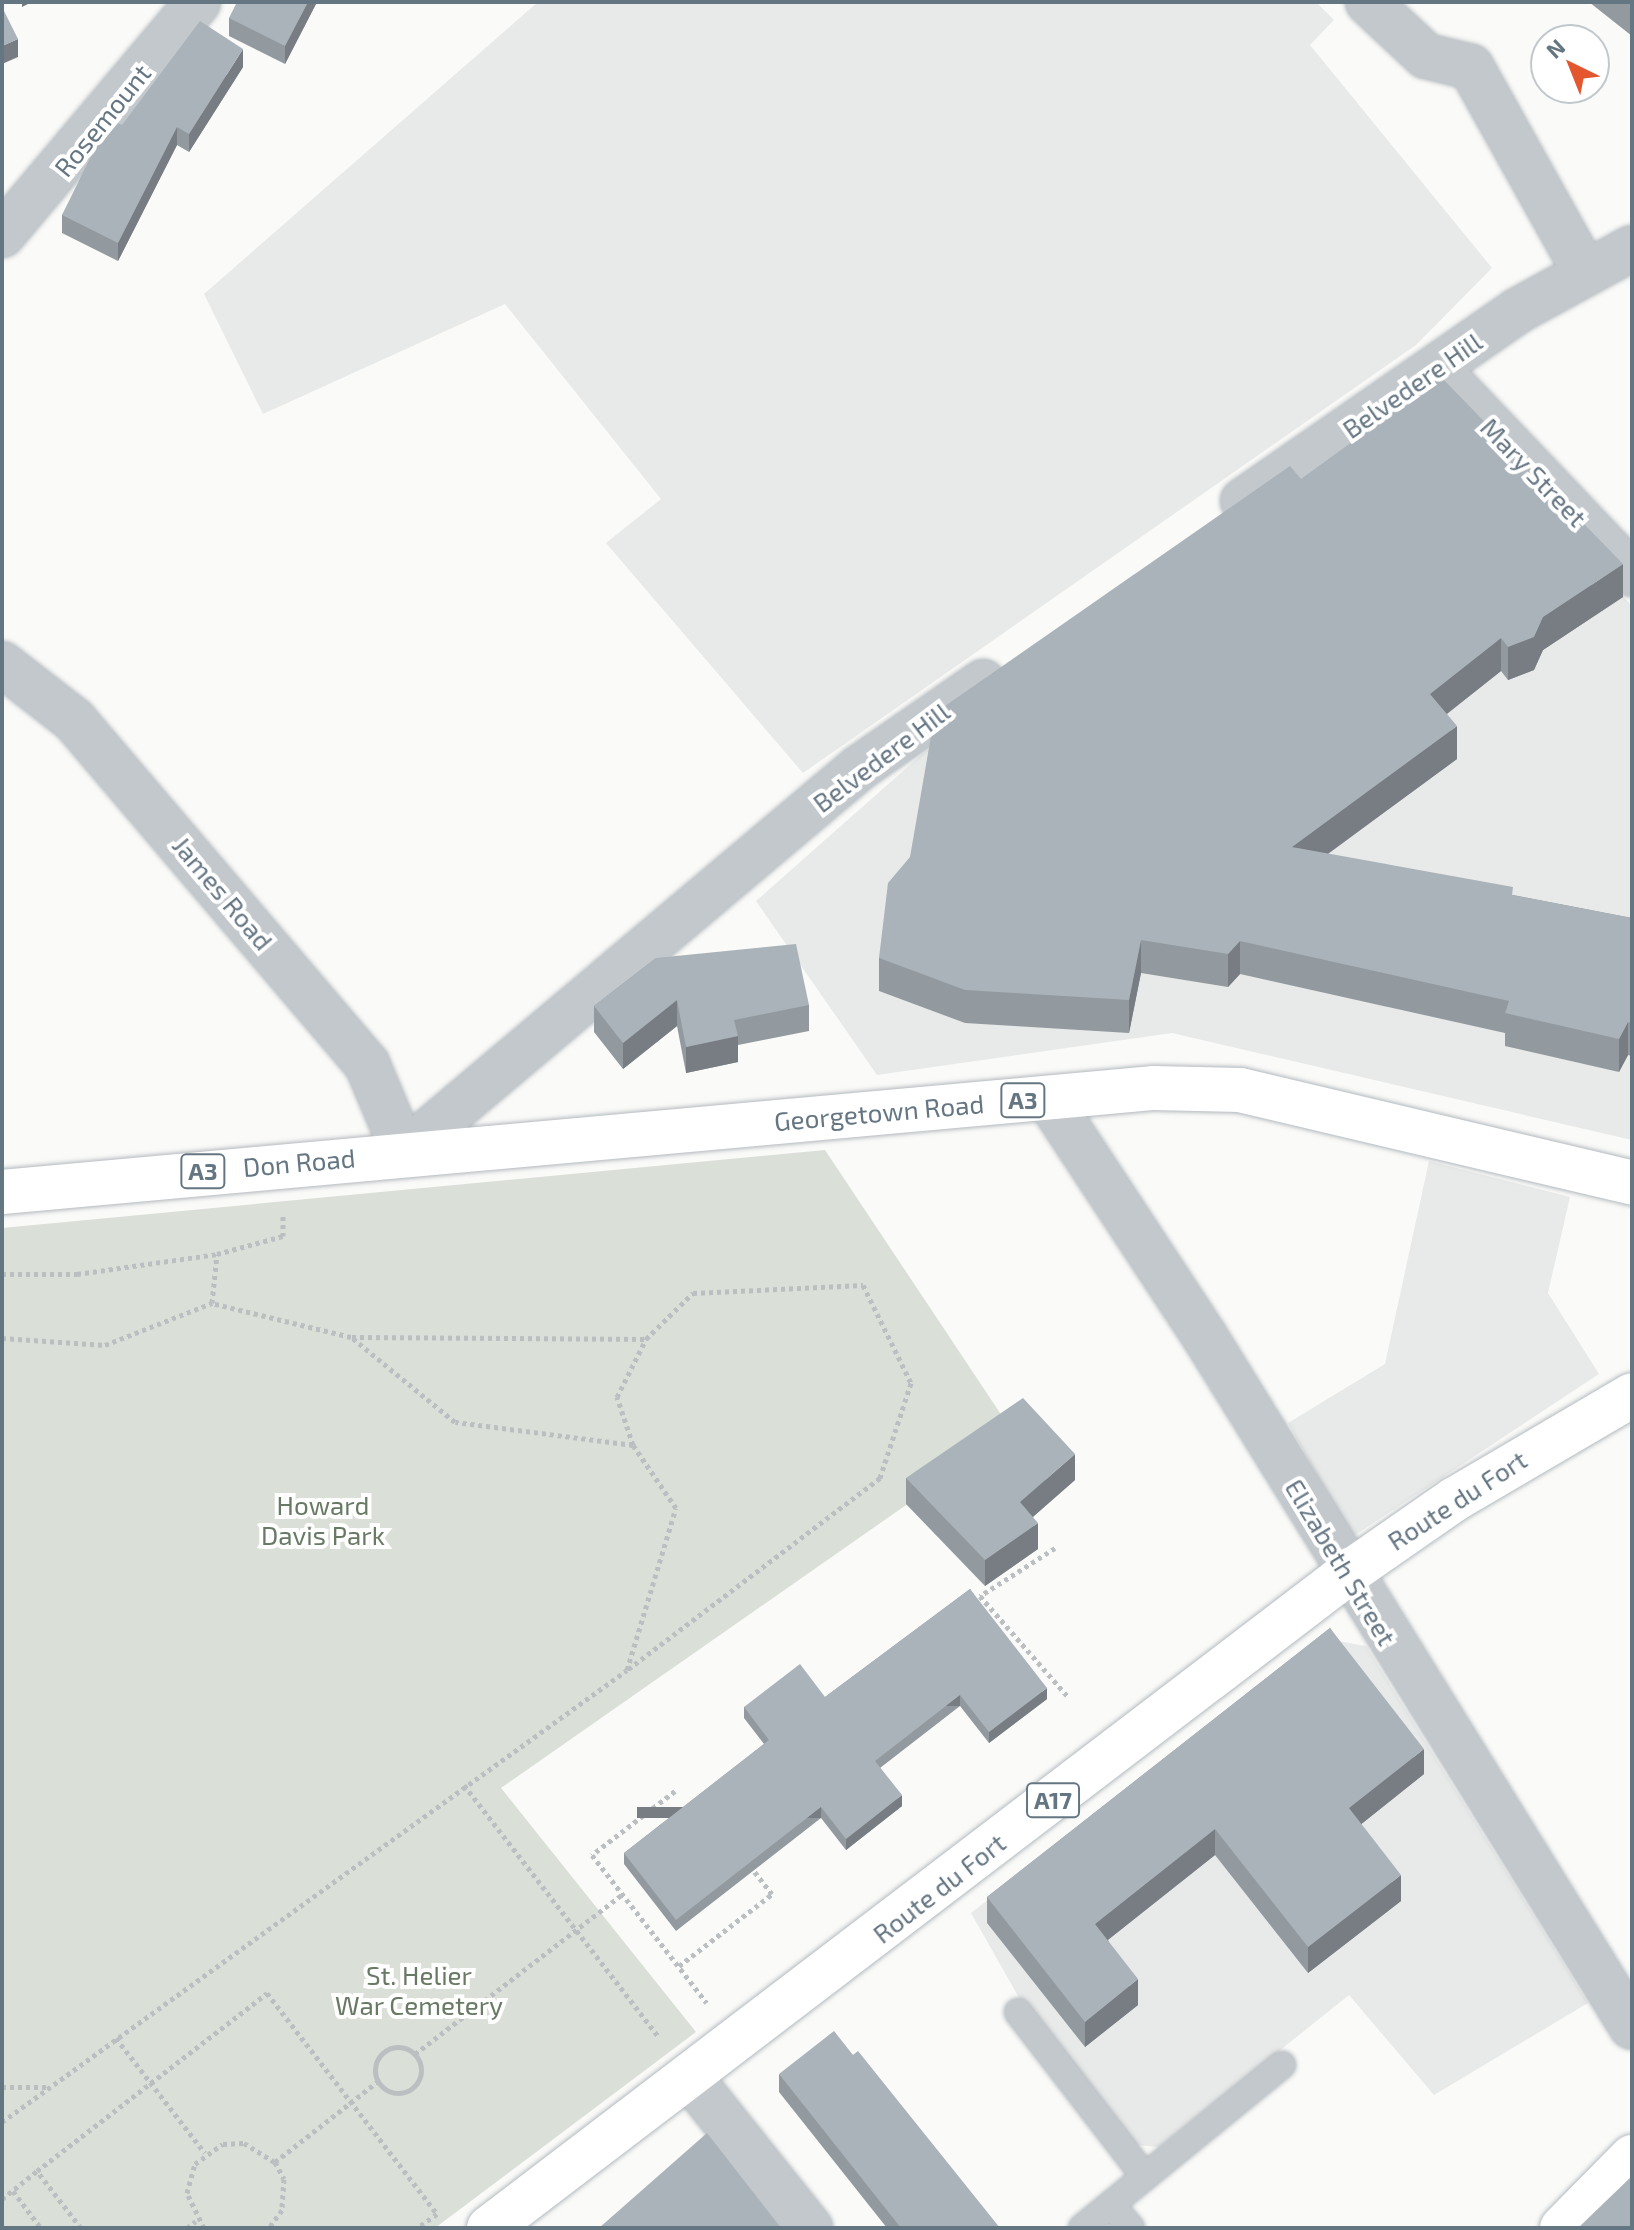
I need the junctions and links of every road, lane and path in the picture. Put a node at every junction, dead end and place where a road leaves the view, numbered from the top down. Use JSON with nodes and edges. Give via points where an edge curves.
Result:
{"nodes":[{"id":1,"x":198,"y":2,"type":"edge"},
{"id":2,"x":1368,"y":2,"type":"edge"},
{"id":3,"x":2,"y":235,"type":"edge"},
{"id":4,"x":1632,"y":248,"type":"edge"},
{"id":5,"x":1585,"y":272,"type":"junction"},
{"id":6,"x":1437,"y":369,"type":"junction"},
{"id":7,"x":1212,"y":522,"type":"edge"},
{"id":8,"x":1632,"y":574,"type":"edge"},
{"id":9,"x":1018,"y":657,"type":"edge"},
{"id":10,"x":2,"y":664,"type":"edge"},
{"id":11,"x":1048,"y":1098,"type":"junction"},
{"id":12,"x":404,"y":1152,"type":"junction"},
{"id":13,"x":282,"y":1163,"type":"junction"},
{"id":14,"x":1632,"y":1183,"type":"edge"},
{"id":15,"x":2,"y":1192,"type":"edge"},
{"id":16,"x":217,"y":1254,"type":"junction"},
{"id":17,"x":2,"y":1274,"type":"edge"},
{"id":18,"x":212,"y":1303,"type":"junction"},
{"id":19,"x":351,"y":1337,"type":"junction"},
{"id":20,"x":2,"y":1338,"type":"edge"},
{"id":21,"x":646,"y":1339,"type":"junction"},
{"id":22,"x":1632,"y":1395,"type":"edge"},
{"id":23,"x":633,"y":1445,"type":"junction"},
{"id":24,"x":1055,"y":1548,"type":"dead end"},
{"id":25,"x":1347,"y":1574,"type":"junction"},
{"id":26,"x":627,"y":1670,"type":"junction"},
{"id":27,"x":1069,"y":1698,"type":"dead end"},
{"id":28,"x":464,"y":1785,"type":"junction"},
{"id":29,"x":675,"y":1791,"type":"dead end"},
{"id":30,"x":754,"y":1871,"type":"edge"},
{"id":31,"x":623,"y":1894,"type":"junction"},
{"id":32,"x":576,"y":1930,"type":"junction"},
{"id":33,"x":679,"y":1966,"type":"junction"},
{"id":34,"x":702,"y":1997,"type":"dead end"},
{"id":35,"x":1018,"y":2012,"type":"dead end"},
{"id":36,"x":1632,"y":2027,"type":"edge"},
{"id":37,"x":116,"y":2038,"type":"junction"},
{"id":38,"x":415,"y":2054,"type":"junction"},
{"id":39,"x":1282,"y":2065,"type":"dead end"},
{"id":40,"x":691,"y":2079,"type":"junction"},
{"id":41,"x":377,"y":2082,"type":"junction"},
{"id":42,"x":151,"y":2083,"type":"junction"},
{"id":43,"x":2,"y":2087,"type":"edge"},
{"id":44,"x":50,"y":2087,"type":"junction"},
{"id":45,"x":351,"y":2102,"type":"junction"},
{"id":46,"x":2,"y":2122,"type":"edge"},
{"id":47,"x":205,"y":2153,"type":"junction"},
{"id":48,"x":1632,"y":2157,"type":"edge"},
{"id":49,"x":275,"y":2162,"type":"junction"},
{"id":50,"x":37,"y":2171,"type":"junction"},
{"id":51,"x":1145,"y":2177,"type":"junction"},
{"id":52,"x":13,"y":2191,"type":"junction"},
{"id":53,"x":2,"y":2199,"type":"edge"},
{"id":54,"x":1111,"y":2205,"type":"junction"},
{"id":55,"x":196,"y":2221,"type":"junction"},
{"id":56,"x":41,"y":2228,"type":"edge"},
{"id":57,"x":81,"y":2228,"type":"edge"},
{"id":58,"x":187,"y":2228,"type":"edge"},
{"id":59,"x":204,"y":2228,"type":"edge"},
{"id":60,"x":269,"y":2228,"type":"edge"},
{"id":61,"x":417,"y":2228,"type":"edge"},
{"id":62,"x":489,"y":2228,"type":"edge"},
{"id":63,"x":810,"y":2228,"type":"edge"},
{"id":64,"x":1082,"y":2228,"type":"edge"},
{"id":65,"x":1131,"y":2228,"type":"edge"},
{"id":66,"x":1562,"y":2228,"type":"edge"}],
"edges":[{"from":1,"to":3,"type":"street","name":"Rosemount"},
{"from":2,"to":5,"type":"street","via":[[1426,56],[1471,67]]},
{"from":4,"to":5,"type":"street","name":"Belvedere Hill"},
{"from":5,"to":6,"type":"street","name":"Belvedere Hill"},
{"from":6,"to":7,"type":"street","name":"Belvedere Hill"},
{"from":6,"to":8,"type":"street","name":"Mary Street"},
{"from":9,"to":12,"type":"street","name":"Belvedere Hill","via":[[859,768]]},
{"from":10,"to":12,"type":"street","name":"James Road","via":[[74,720],[367,1064]]},
{"from":11,"to":12,"type":"main road","name":"Georgetown Road","number":"A3"},
{"from":11,"to":14,"type":"main road","name":"Georgetown Road","number":"A3","via":[[1240,1090]]},
{"from":11,"to":25,"type":"street","name":"Elizabeth Street","via":[[1205,1337]]},
{"from":12,"to":13,"type":"main road","name":"Don Road","number":"A3"},
{"from":13,"to":15,"type":"main road","name":"Don Road","number":"A3"},
{"from":13,"to":16,"type":"path","via":[[283,1236]]},
{"from":16,"to":17,"type":"path","via":[[77,1274]]},
{"from":16,"to":18,"type":"path"},
{"from":18,"to":19,"type":"path"},
{"from":18,"to":20,"type":"path","via":[[105,1345]]},
{"from":19,"to":21,"type":"path"},
{"from":19,"to":23,"type":"path","via":[[455,1422]]},
{"from":21,"to":23,"type":"path","via":[[617,1397]]},
{"from":21,"to":26,"type":"path","via":[[693,1293],[863,1285],[911,1383],[880,1478]]},
{"from":22,"to":25,"type":"main road","name":"Route du Fort","number":"A17","via":[[1455,1499]]},
{"from":23,"to":26,"type":"path","via":[[676,1508]]},
{"from":24,"to":27,"type":"path","via":[[980,1596]]},
{"from":25,"to":36,"type":"street","name":"Elizabeth Street"},
{"from":25,"to":40,"type":"main road","name":"Route du Fort","number":"A17"},
{"from":26,"to":28,"type":"path"},
{"from":28,"to":32,"type":"path"},
{"from":28,"to":37,"type":"path"},
{"from":29,"to":31,"type":"path","via":[[592,1855]]},
{"from":30,"to":33,"type":"path","via":[[772,1894]]},
{"from":31,"to":32,"type":"path"},
{"from":31,"to":33,"type":"path"},
{"from":32,"to":38,"type":"path"},
{"from":32,"to":40,"type":"path"},
{"from":33,"to":34,"type":"path"},
{"from":35,"to":51,"type":"lane"},
{"from":37,"to":42,"type":"path"},
{"from":37,"to":44,"type":"path"},
{"from":38,"to":41,"type":"path","via":[[402,2046],[382,2051],[375,2063]]},
{"from":38,"to":41,"type":"path","via":[[420,2076],[410,2090],[393,2093]]},
{"from":39,"to":51,"type":"lane"},
{"from":40,"to":62,"type":"main road","name":"Route du Fort","number":"A17"},
{"from":40,"to":63,"type":"street"},
{"from":41,"to":45,"type":"path"},
{"from":42,"to":45,"type":"path","via":[[267,1993]]},
{"from":42,"to":47,"type":"path"},
{"from":42,"to":50,"type":"path"},
{"from":43,"to":44,"type":"path"},
{"from":44,"to":46,"type":"path"},
{"from":45,"to":49,"type":"path"},
{"from":45,"to":61,"type":"path","via":[[437,2214]]},
{"from":47,"to":49,"type":"path","via":[[244,2143]]},
{"from":47,"to":55,"type":"path","via":[[187,2193]]},
{"from":48,"to":66,"type":"main road"},
{"from":49,"to":60,"type":"path","via":[[286,2194]]},
{"from":50,"to":52,"type":"path"},
{"from":50,"to":57,"type":"path"},
{"from":51,"to":54,"type":"lane"},
{"from":52,"to":53,"type":"path"},
{"from":52,"to":56,"type":"path"},
{"from":54,"to":64,"type":"lane"},
{"from":54,"to":65,"type":"lane"},
{"from":55,"to":58,"type":"path"},
{"from":55,"to":59,"type":"path"}]}
